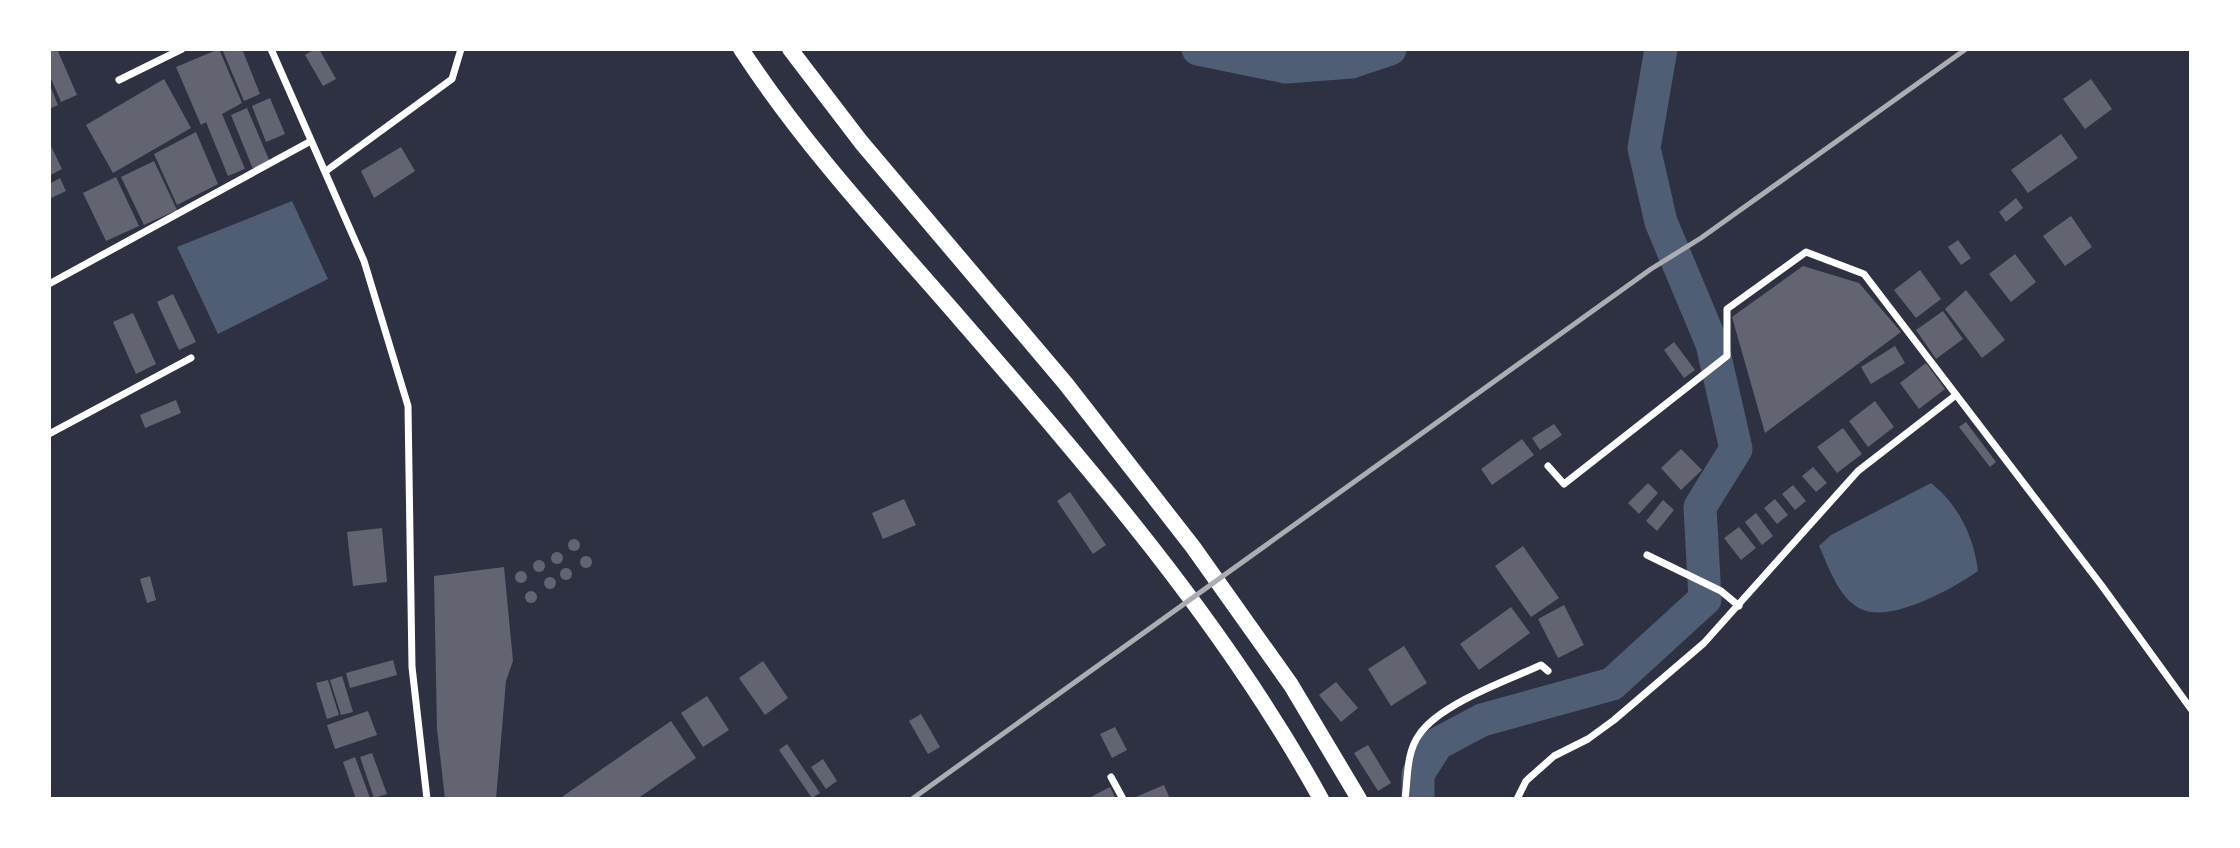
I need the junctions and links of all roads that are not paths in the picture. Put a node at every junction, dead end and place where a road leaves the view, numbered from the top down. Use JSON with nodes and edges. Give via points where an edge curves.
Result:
{"nodes":[{"id":1,"x":182,"y":49,"type":"edge"},
{"id":2,"x":271,"y":49,"type":"edge"},
{"id":3,"x":461,"y":49,"type":"edge"},
{"id":4,"x":741,"y":49,"type":"edge"},
{"id":5,"x":790,"y":49,"type":"edge"},
{"id":6,"x":118,"y":79,"type":"dead end"},
{"id":7,"x":311,"y":141,"type":"junction"},
{"id":8,"x":326,"y":171,"type":"junction"},
{"id":9,"x":49,"y":284,"type":"edge"},
{"id":10,"x":191,"y":358,"type":"dead end"},
{"id":11,"x":1956,"y":395,"type":"junction"},
{"id":12,"x":49,"y":434,"type":"edge"},
{"id":13,"x":1548,"y":466,"type":"dead end"},
{"id":14,"x":1647,"y":555,"type":"dead end"},
{"id":15,"x":1739,"y":606,"type":"junction"},
{"id":16,"x":1548,"y":671,"type":"dead end"},
{"id":17,"x":2191,"y":709,"type":"edge"},
{"id":18,"x":1111,"y":776,"type":"dead end"},
{"id":19,"x":426,"y":799,"type":"edge"},
{"id":20,"x":1124,"y":799,"type":"edge"},
{"id":21,"x":1321,"y":799,"type":"edge"},
{"id":22,"x":1359,"y":799,"type":"edge"},
{"id":23,"x":1405,"y":799,"type":"edge"},
{"id":24,"x":1517,"y":799,"type":"edge"}],
"edges":[{"from":1,"to":6,"type":"street"},
{"from":2,"to":7,"type":"street"},
{"from":3,"to":8,"type":"street","via":[[452,79]]},
{"from":4,"to":21,"type":"main road","via":[[826,165],[1038,409],[1165,564],[1264,703]]},
{"from":5,"to":22,"type":"main road","via":[[861,142],[1066,384],[1193,547],[1291,685]]},
{"from":7,"to":8,"type":"street"},
{"from":7,"to":9,"type":"street"},
{"from":8,"to":19,"type":"street","via":[[364,261],[408,406],[412,667]]},
{"from":10,"to":12,"type":"street"},
{"from":11,"to":13,"type":"street","via":[[1864,274],[1806,252],[1727,309],[1727,356],[1564,484]]},
{"from":11,"to":15,"type":"street","via":[[1858,471]]},
{"from":11,"to":17,"type":"street"},
{"from":14,"to":15,"type":"street","via":[[1698,579]]},
{"from":15,"to":24,"type":"street","via":[[1639,700],[1588,739],[1554,756],[1526,781]]},
{"from":16,"to":23,"type":"street","via":[[1541,665],[1433,721],[1418,735],[1409,759]]},
{"from":18,"to":20,"type":"street"}]}
